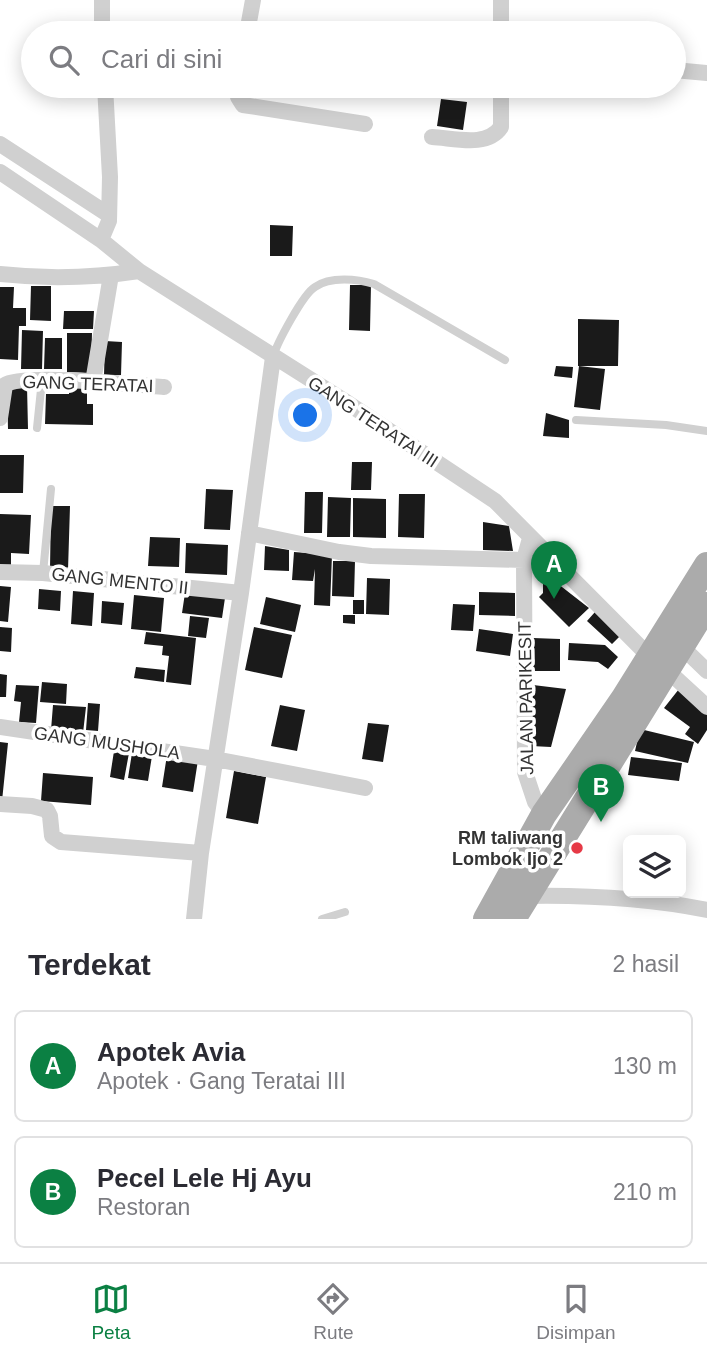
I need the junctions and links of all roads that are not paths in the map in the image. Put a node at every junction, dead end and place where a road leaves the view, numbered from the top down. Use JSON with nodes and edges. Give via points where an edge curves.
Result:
{"nodes":[{"id":1,"x":102,"y":0,"type":"edge"},
{"id":2,"x":253,"y":0,"type":"edge"},
{"id":3,"x":501,"y":0,"type":"edge"},
{"id":4,"x":102,"y":21,"type":"edge"},
{"id":5,"x":249,"y":21,"type":"edge"},
{"id":6,"x":501,"y":21,"type":"edge"},
{"id":7,"x":686,"y":71,"type":"edge"},
{"id":8,"x":707,"y":73,"type":"edge"},
{"id":9,"x":105,"y":98,"type":"edge"},
{"id":10,"x":239,"y":98,"type":"edge"},
{"id":11,"x":501,"y":98,"type":"edge"},
{"id":12,"x":365,"y":124,"type":"dead end"},
{"id":13,"x":432,"y":137,"type":"dead end"},
{"id":14,"x":0,"y":144,"type":"edge"},
{"id":15,"x":0,"y":172,"type":"edge"},
{"id":16,"x":105,"y":228,"type":"junction"},
{"id":17,"x":139,"y":271,"type":"junction"},
{"id":18,"x":0,"y":274,"type":"edge"},
{"id":19,"x":111,"y":275,"type":"junction"},
{"id":20,"x":274,"y":353,"type":"junction"},
{"id":21,"x":505,"y":360,"type":"dead end"},
{"id":22,"x":42,"y":380,"type":"junction"},
{"id":23,"x":93,"y":382,"type":"junction"},
{"id":24,"x":164,"y":387,"type":"dead end"},
{"id":25,"x":0,"y":418,"type":"edge"},
{"id":26,"x":576,"y":420,"type":"dead end"},
{"id":27,"x":37,"y":428,"type":"dead end"},
{"id":28,"x":707,"y":430,"type":"edge"},
{"id":29,"x":51,"y":489,"type":"dead end"},
{"id":30,"x":249,"y":533,"type":"junction"},
{"id":31,"x":530,"y":538,"type":"junction"},
{"id":32,"x":524,"y":560,"type":"junction"},
{"id":33,"x":707,"y":565,"type":"edge"},
{"id":34,"x":0,"y":572,"type":"edge"},
{"id":35,"x":43,"y":573,"type":"junction"},
{"id":36,"x":241,"y":593,"type":"junction"},
{"id":37,"x":707,"y":605,"type":"edge"},
{"id":38,"x":666,"y":654,"type":"junction"},
{"id":39,"x":707,"y":671,"type":"edge"},
{"id":40,"x":707,"y":707,"type":"edge"},
{"id":41,"x":0,"y":727,"type":"edge"},
{"id":42,"x":215,"y":759,"type":"junction"},
{"id":43,"x":365,"y":788,"type":"dead end"},
{"id":44,"x":0,"y":804,"type":"edge"},
{"id":45,"x":544,"y":814,"type":"junction"},
{"id":46,"x":201,"y":853,"type":"junction"},
{"id":47,"x":517,"y":910,"type":"edge"},
{"id":48,"x":707,"y":910,"type":"edge"},
{"id":49,"x":345,"y":912,"type":"dead end"},
{"id":50,"x":194,"y":919,"type":"edge"},
{"id":51,"x":322,"y":919,"type":"edge"},
{"id":52,"x":486,"y":919,"type":"edge"}],
"edges":[{"from":1,"to":4,"type":"street"},
{"from":2,"to":5,"type":"street"},
{"from":3,"to":6,"type":"street"},
{"from":7,"to":8,"type":"street"},
{"from":9,"to":16,"type":"street","via":[[110,177]]},
{"from":10,"to":12,"type":"street","via":[[243,105]]},
{"from":11,"to":13,"type":"street","via":[[502,127],[492,138]]},
{"from":14,"to":16,"type":"street"},
{"from":15,"to":16,"type":"street","name":"GANG TERATAI III"},
{"from":16,"to":17,"type":"street","name":"GANG TERATAI III"},
{"from":17,"to":19,"type":"street"},
{"from":17,"to":20,"type":"street","name":"GANG TERATAI III"},
{"from":18,"to":19,"type":"street"},
{"from":19,"to":23,"type":"street"},
{"from":20,"to":21,"type":"lane","via":[[281,335],[315,287],[358,279]]},
{"from":20,"to":30,"type":"street"},
{"from":20,"to":31,"type":"street","name":"GANG TERATAI III","via":[[495,502]]},
{"from":22,"to":23,"type":"street","name":"GANG TERATAI"},
{"from":22,"to":25,"type":"street","name":"GANG TERATAI","via":[[8,382]]},
{"from":22,"to":27,"type":"lane"},
{"from":23,"to":24,"type":"street","name":"GANG TERATAI"},
{"from":26,"to":28,"type":"lane"},
{"from":29,"to":35,"type":"lane"},
{"from":30,"to":32,"type":"street","via":[[371,556]]},
{"from":30,"to":36,"type":"street"},
{"from":31,"to":32,"type":"street","name":"JALAN PARIKESIT"},
{"from":31,"to":38,"type":"street","name":"GANG TERATAI III"},
{"from":32,"to":45,"type":"street","name":"JALAN PARIKESIT","via":[[525,772],[530,792]]},
{"from":33,"to":38,"type":"main road"},
{"from":34,"to":35,"type":"street","name":"GANG MENTO II"},
{"from":35,"to":36,"type":"street","name":"GANG MENTO II"},
{"from":36,"to":42,"type":"street"},
{"from":37,"to":38,"type":"main road"},
{"from":38,"to":39,"type":"street"},
{"from":38,"to":40,"type":"street"},
{"from":38,"to":45,"type":"main road","via":[[624,698]]},
{"from":38,"to":47,"type":"main road"},
{"from":41,"to":42,"type":"street","name":"GANG MUSHOLA"},
{"from":42,"to":43,"type":"street","name":"GANG MUSHOLA"},
{"from":42,"to":46,"type":"street"},
{"from":44,"to":46,"type":"street","via":[[47,810],[52,836],[61,842]]},
{"from":45,"to":52,"type":"main road"},
{"from":46,"to":50,"type":"street"},
{"from":47,"to":48,"type":"street","via":[[589,895]]},
{"from":49,"to":51,"type":"lane"}]}
